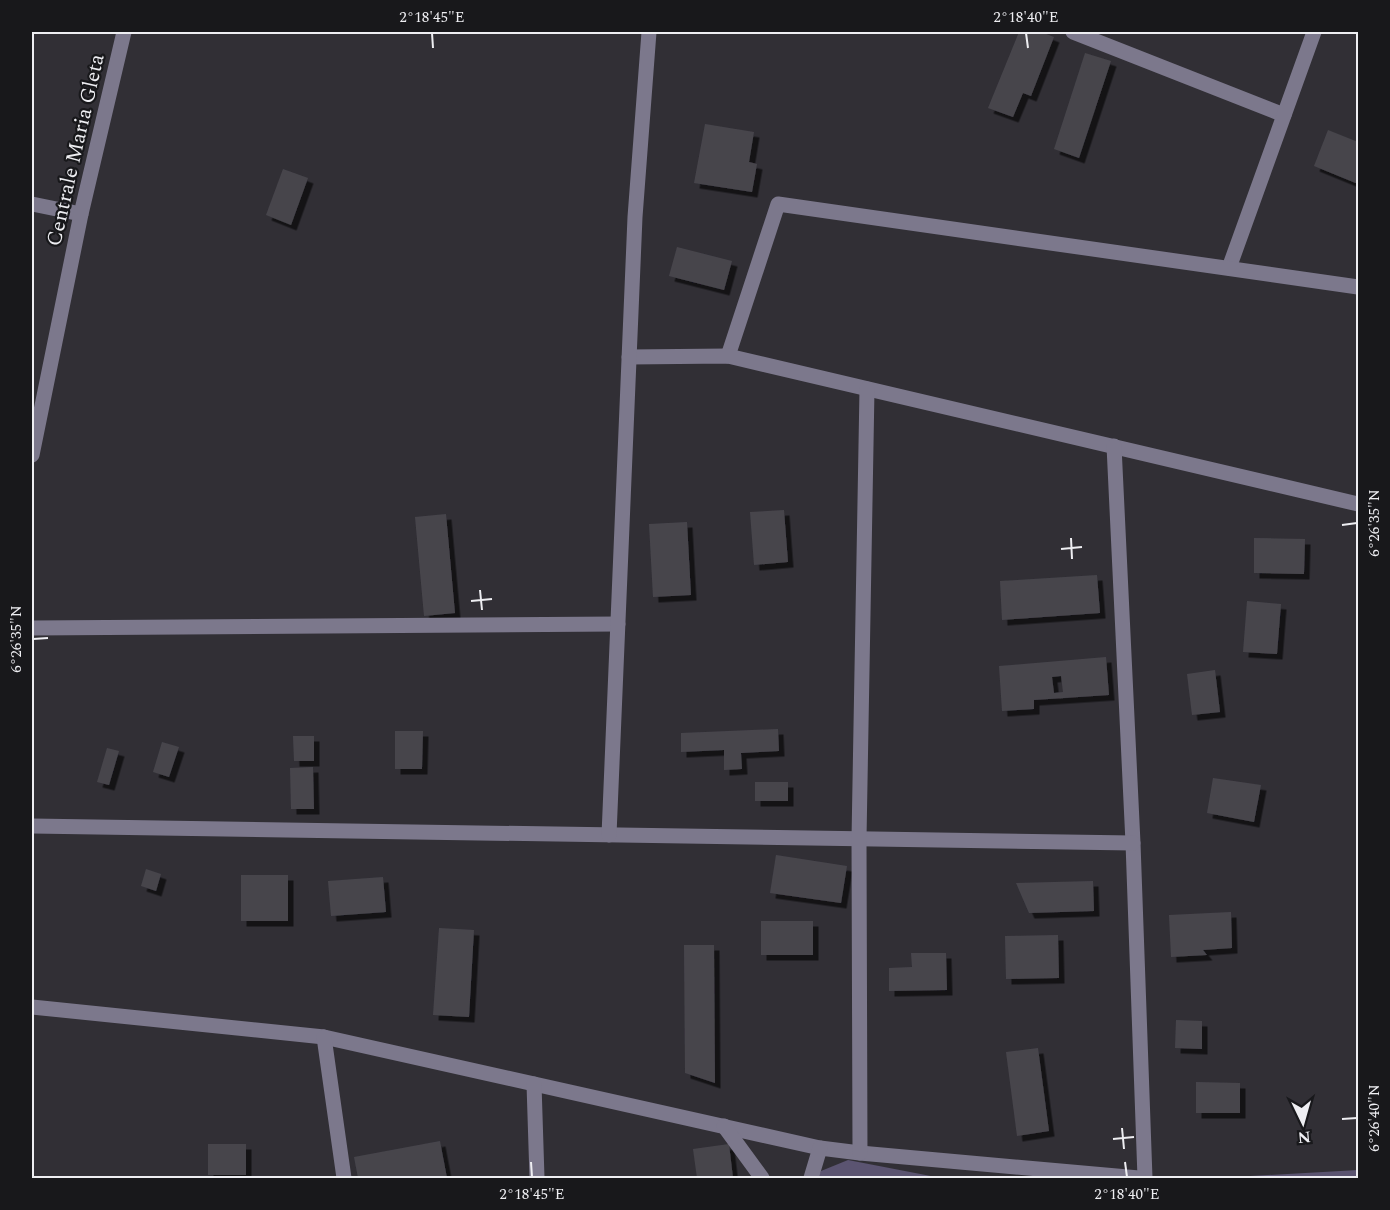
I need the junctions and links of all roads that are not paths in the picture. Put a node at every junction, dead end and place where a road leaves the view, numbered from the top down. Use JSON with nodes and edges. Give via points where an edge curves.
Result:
{"nodes":[{"id":1,"x":124,"y":32,"type":"edge"},
{"id":2,"x":649,"y":32,"type":"edge"},
{"id":3,"x":1073,"y":32,"type":"edge"},
{"id":4,"x":1314,"y":32,"type":"edge"},
{"id":5,"x":1284,"y":115,"type":"junction"},
{"id":6,"x":32,"y":204,"type":"edge"},
{"id":7,"x":81,"y":214,"type":"junction"},
{"id":8,"x":1229,"y":268,"type":"junction"},
{"id":9,"x":1359,"y":287,"type":"edge"},
{"id":10,"x":728,"y":356,"type":"junction"},
{"id":11,"x":629,"y":357,"type":"junction"},
{"id":12,"x":867,"y":389,"type":"junction"},
{"id":13,"x":1114,"y":446,"type":"junction"},
{"id":14,"x":32,"y":455,"type":"edge"},
{"id":15,"x":1359,"y":504,"type":"edge"},
{"id":16,"x":618,"y":624,"type":"junction"},
{"id":17,"x":32,"y":628,"type":"edge"},
{"id":18,"x":32,"y":826,"type":"edge"},
{"id":19,"x":609,"y":835,"type":"junction"},
{"id":20,"x":859,"y":838,"type":"junction"},
{"id":21,"x":1133,"y":843,"type":"junction"},
{"id":22,"x":32,"y":1006,"type":"edge"},
{"id":23,"x":324,"y":1037,"type":"junction"},
{"id":24,"x":534,"y":1084,"type":"junction"},
{"id":25,"x":723,"y":1126,"type":"junction"},
{"id":26,"x":820,"y":1148,"type":"junction"},
{"id":27,"x":860,"y":1153,"type":"junction"},
{"id":28,"x":344,"y":1179,"type":"edge"},
{"id":29,"x":537,"y":1179,"type":"edge"},
{"id":30,"x":762,"y":1179,"type":"edge"},
{"id":31,"x":811,"y":1179,"type":"edge"},
{"id":32,"x":1139,"y":1179,"type":"edge"},
{"id":33,"x":1145,"y":1179,"type":"edge"}],
"edges":[{"from":1,"to":7,"type":"street","name":"Centrale Maria Gleta"},
{"from":2,"to":11,"type":"street"},
{"from":3,"to":5,"type":"street"},
{"from":4,"to":5,"type":"street"},
{"from":5,"to":8,"type":"street"},
{"from":6,"to":7,"type":"street"},
{"from":7,"to":14,"type":"street","name":"Centrale Maria Gleta"},
{"from":8,"to":9,"type":"street"},
{"from":8,"to":10,"type":"street","via":[[778,204]]},
{"from":10,"to":11,"type":"street"},
{"from":10,"to":12,"type":"street"},
{"from":11,"to":16,"type":"street"},
{"from":12,"to":13,"type":"street"},
{"from":12,"to":20,"type":"street"},
{"from":13,"to":15,"type":"street"},
{"from":13,"to":21,"type":"street"},
{"from":16,"to":17,"type":"street"},
{"from":16,"to":19,"type":"street"},
{"from":18,"to":19,"type":"street"},
{"from":19,"to":20,"type":"street"},
{"from":20,"to":21,"type":"street"},
{"from":20,"to":27,"type":"street"},
{"from":21,"to":33,"type":"street"},
{"from":22,"to":23,"type":"street"},
{"from":23,"to":24,"type":"street"},
{"from":23,"to":28,"type":"street"},
{"from":24,"to":25,"type":"street"},
{"from":24,"to":29,"type":"street"},
{"from":25,"to":26,"type":"street"},
{"from":25,"to":30,"type":"street"},
{"from":26,"to":27,"type":"street"},
{"from":26,"to":31,"type":"street"},
{"from":27,"to":32,"type":"street"}]}
